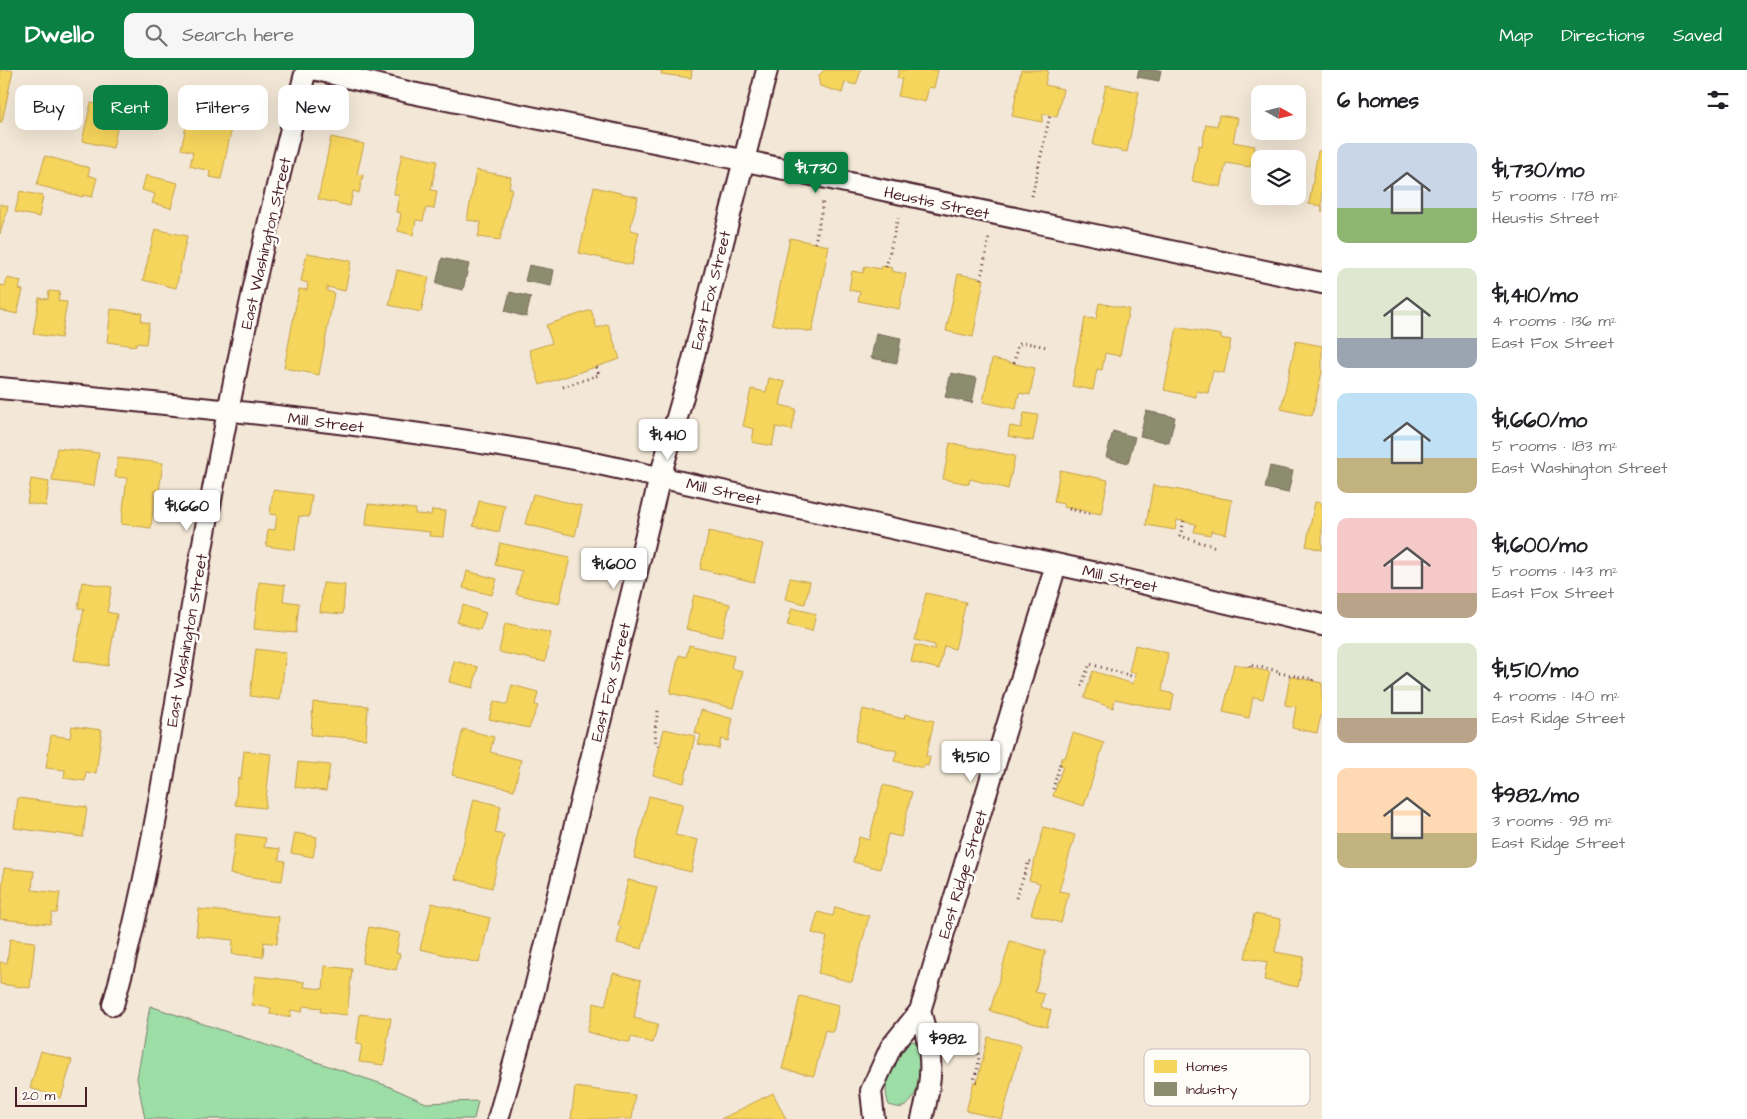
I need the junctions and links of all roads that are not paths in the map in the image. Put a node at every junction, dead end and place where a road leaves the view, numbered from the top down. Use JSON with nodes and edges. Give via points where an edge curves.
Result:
{"nodes":[{"id":1,"x":306,"y":70,"type":"edge"},
{"id":2,"x":317,"y":70,"type":"edge"},
{"id":3,"x":766,"y":70,"type":"edge"},
{"id":4,"x":744,"y":161,"type":"junction"},
{"id":5,"x":1322,"y":283,"type":"edge"},
{"id":6,"x":0,"y":388,"type":"edge"},
{"id":7,"x":228,"y":410,"type":"junction"},
{"id":8,"x":660,"y":477,"type":"junction"},
{"id":9,"x":1056,"y":565,"type":"junction"},
{"id":10,"x":1322,"y":625,"type":"edge"},
{"id":11,"x":113,"y":1005,"type":"dead end"},
{"id":12,"x":920,"y":1011,"type":"junction"},
{"id":13,"x":498,"y":1119,"type":"edge"},
{"id":14,"x":874,"y":1119,"type":"edge"},
{"id":15,"x":922,"y":1119,"type":"edge"}],
"edges":[{"from":1,"to":7,"type":"street","name":"East Washington Street"},
{"from":2,"to":4,"type":"street","name":"Heustis Street","via":[[421,95]]},
{"from":3,"to":4,"type":"street","name":"East Fox Street"},
{"from":4,"to":5,"type":"street","name":"Heustis Street"},
{"from":4,"to":8,"type":"street","name":"East Fox Street"},
{"from":6,"to":7,"type":"street","name":"Mill Street"},
{"from":7,"to":8,"type":"street","name":"Mill Street","via":[[506,446]]},
{"from":7,"to":11,"type":"street","name":"East Washington Street","via":[[145,871]]},
{"from":8,"to":9,"type":"street","name":"Mill Street"},
{"from":8,"to":13,"type":"street","name":"East Fox Street","via":[[536,984]]},
{"from":9,"to":10,"type":"street","name":"Mill Street"},
{"from":9,"to":12,"type":"street","name":"East Ridge Street"},
{"from":12,"to":14,"type":"street","name":"East Ridge Street","via":[[890,1047],[871,1091]]},
{"from":12,"to":15,"type":"street","via":[[930,1047],[930,1089]]}]}
